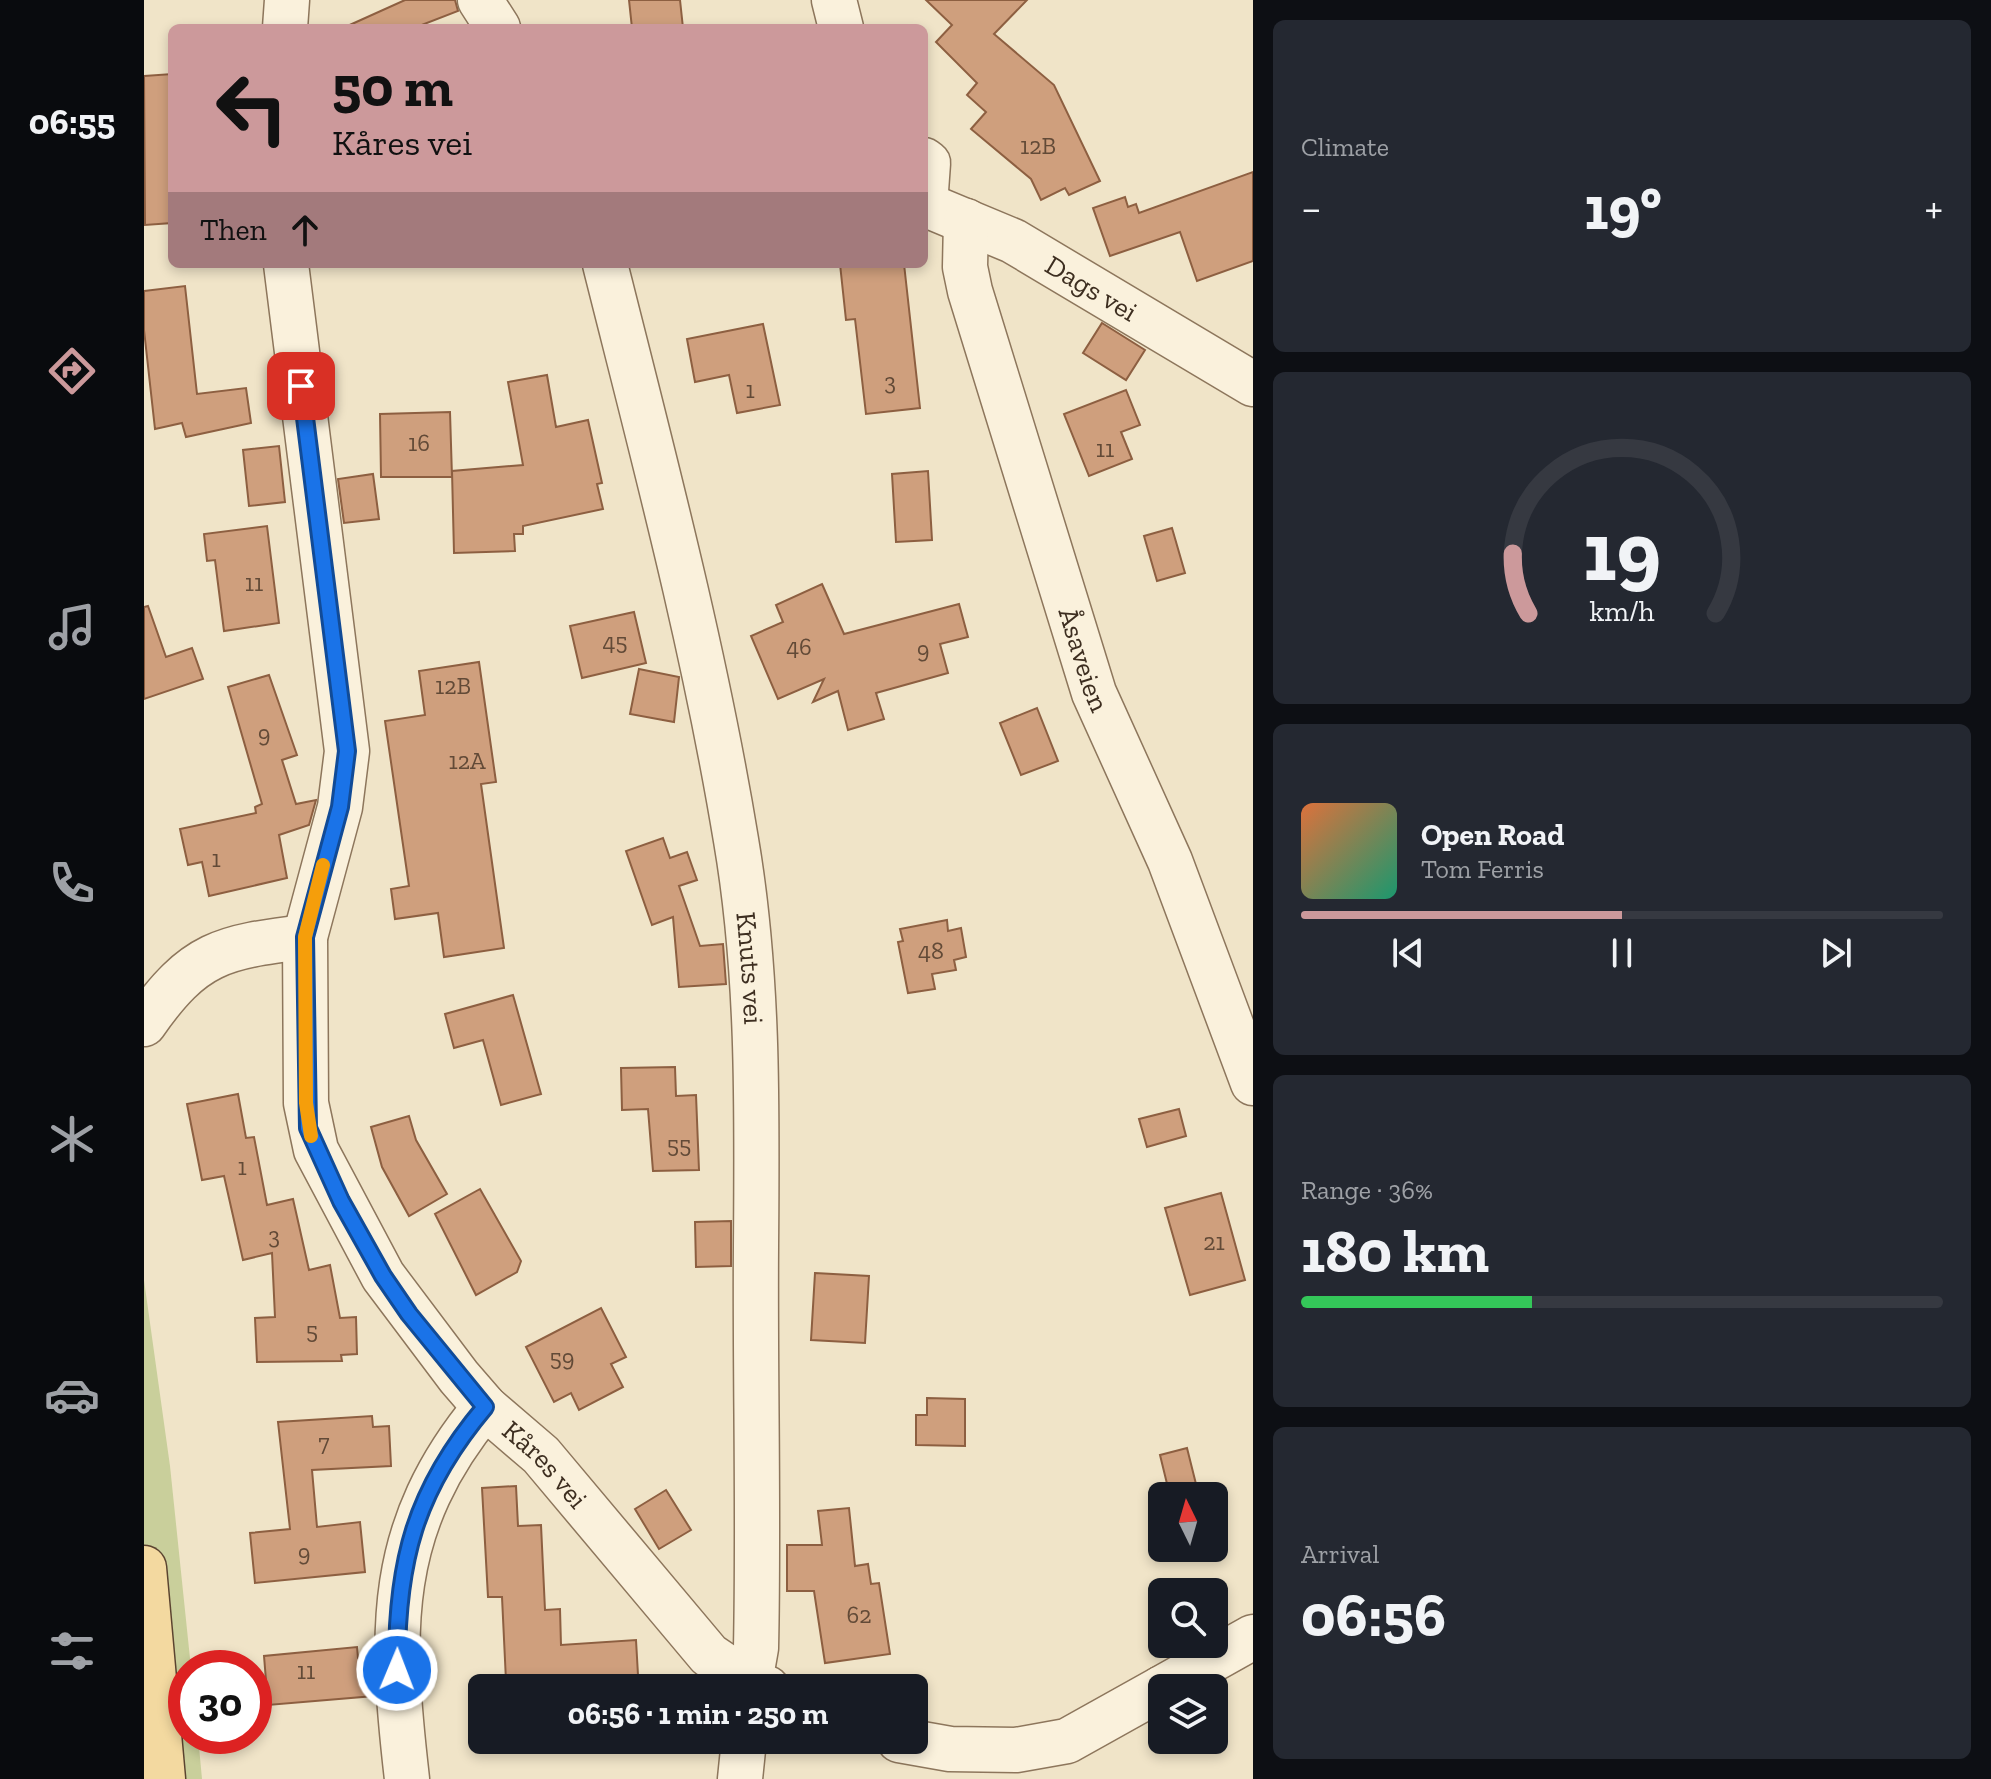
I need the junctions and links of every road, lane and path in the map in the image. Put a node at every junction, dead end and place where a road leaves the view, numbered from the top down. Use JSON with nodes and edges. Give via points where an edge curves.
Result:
{"nodes":[{"id":1,"x":287,"y":0,"type":"edge"},
{"id":2,"x":480,"y":0,"type":"edge"},
{"id":3,"x":834,"y":0,"type":"edge"},
{"id":4,"x":285,"y":24,"type":"edge"},
{"id":5,"x":495,"y":24,"type":"edge"},
{"id":6,"x":840,"y":24,"type":"edge"},
{"id":7,"x":928,"y":206,"type":"edge"},
{"id":8,"x":966,"y":221,"type":"junction"},
{"id":9,"x":287,"y":268,"type":"edge"},
{"id":10,"x":606,"y":268,"type":"edge"},
{"id":11,"x":1253,"y":384,"type":"edge"},
{"id":12,"x":305,"y":937,"type":"junction"},
{"id":13,"x":144,"y":1024,"type":"edge"},
{"id":14,"x":1253,"y":1083,"type":"edge"},
{"id":15,"x":485,"y":1407,"type":"junction"},
{"id":16,"x":144,"y":1568,"type":"edge"},
{"id":17,"x":1253,"y":1637,"type":"edge"},
{"id":18,"x":737,"y":1674,"type":"edge"},
{"id":19,"x":755,"y":1674,"type":"edge"},
{"id":20,"x":1187,"y":1674,"type":"edge"},
{"id":21,"x":1148,"y":1696,"type":"edge"},
{"id":22,"x":928,"y":1745,"type":"edge"},
{"id":23,"x":743,"y":1754,"type":"edge"},
{"id":24,"x":163,"y":1779,"type":"edge"},
{"id":25,"x":407,"y":1779,"type":"edge"},
{"id":26,"x":740,"y":1779,"type":"edge"}],
"edges":[{"from":1,"to":4,"type":"street"},
{"from":2,"to":5,"type":"street"},
{"from":3,"to":6,"type":"street"},
{"from":7,"to":8,"type":"street","name":"Dags vei"},
{"from":8,"to":11,"type":"street","name":"Dags vei","via":[[1013,241]]},
{"from":8,"to":14,"type":"street","name":"Åsaveien","via":[[970,291],[1094,693],[1170,861]]},
{"from":9,"to":12,"type":"street","name":"Kåres vei","via":[[347,751],[340,807]]},
{"from":10,"to":19,"type":"street","name":"Knuts vei","via":[[683,578],[737,842],[758,1114]]},
{"from":12,"to":13,"type":"street","via":[[245,944],[211,956],[176,982]]},
{"from":12,"to":15,"type":"street","name":"Kåres vei","via":[[306,1103],[316,1150],[383,1276]]},
{"from":15,"to":18,"type":"street","name":"Kåres vei","via":[[541,1455],[709,1655]]},
{"from":15,"to":25,"type":"street","via":[[432,1482],[408,1542],[397,1642],[397,1697]]},
{"from":16,"to":24,"type":"main road"},
{"from":17,"to":20,"type":"street"},
{"from":21,"to":22,"type":"street","via":[[1067,1741],[1016,1750]]},
{"from":23,"to":26,"type":"street"}]}
